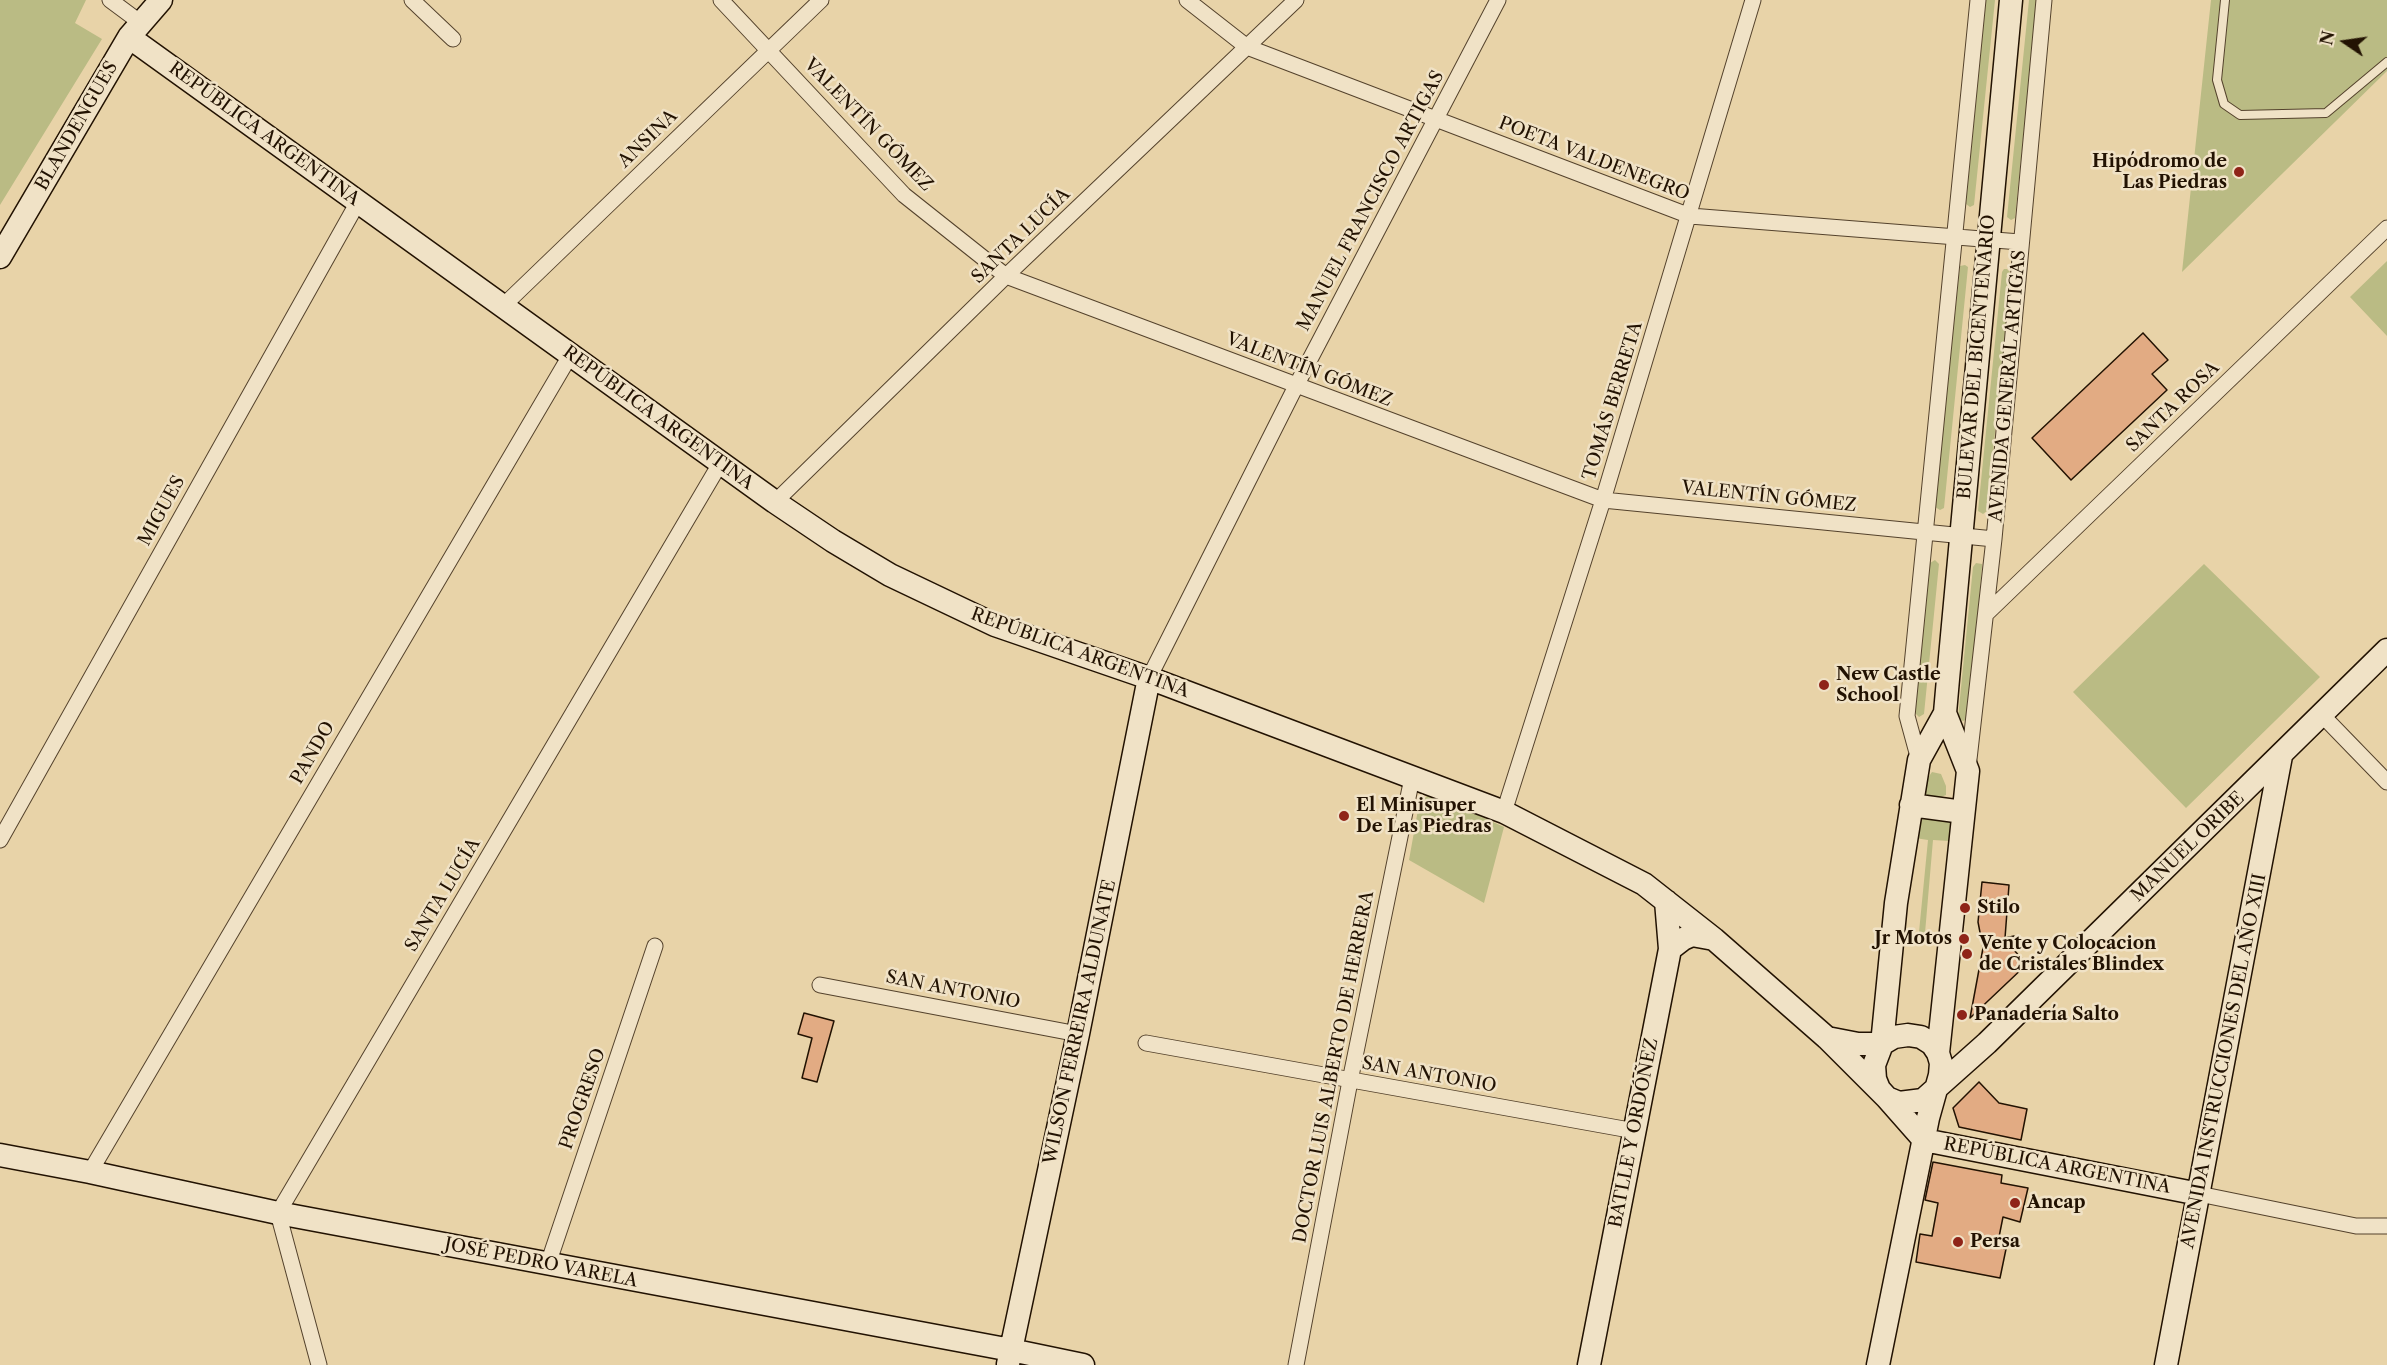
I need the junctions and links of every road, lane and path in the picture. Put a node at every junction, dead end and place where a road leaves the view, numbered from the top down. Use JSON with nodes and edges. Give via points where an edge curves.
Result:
{"nodes":[{"id":1,"x":110,"y":0,"type":"edge"},
{"id":2,"x":161,"y":0,"type":"edge"},
{"id":3,"x":412,"y":0,"type":"edge"},
{"id":4,"x":720,"y":0,"type":"edge"},
{"id":5,"x":821,"y":0,"type":"edge"},
{"id":6,"x":1187,"y":0,"type":"edge"},
{"id":7,"x":1296,"y":0,"type":"edge"},
{"id":8,"x":1498,"y":0,"type":"edge"},
{"id":9,"x":1754,"y":0,"type":"edge"},
{"id":10,"x":1978,"y":0,"type":"edge"},
{"id":11,"x":2011,"y":0,"type":"edge"},
{"id":12,"x":2044,"y":0,"type":"edge"},
{"id":13,"x":2225,"y":0,"type":"edge"},
{"id":14,"x":135,"y":30,"type":"junction"},
{"id":15,"x":453,"y":39,"type":"dead end"},
{"id":16,"x":1247,"y":47,"type":"junction"},
{"id":17,"x":768,"y":50,"type":"junction"},
{"id":18,"x":2387,"y":62,"type":"edge"},
{"id":19,"x":1435,"y":120,"type":"junction"},
{"id":20,"x":358,"y":202,"type":"junction"},
{"id":21,"x":1690,"y":216,"type":"junction"},
{"id":22,"x":2387,"y":228,"type":"edge"},
{"id":23,"x":1956,"y":237,"type":"junction"},
{"id":24,"x":1988,"y":240,"type":"junction"},
{"id":25,"x":2020,"y":242,"type":"junction"},
{"id":26,"x":0,"y":257,"type":"edge"},
{"id":27,"x":1006,"y":276,"type":"junction"},
{"id":28,"x":502,"y":307,"type":"junction"},
{"id":29,"x":571,"y":354,"type":"junction"},
{"id":30,"x":1296,"y":386,"type":"junction"},
{"id":31,"x":721,"y":462,"type":"junction"},
{"id":32,"x":1603,"y":500,"type":"junction"},
{"id":33,"x":775,"y":502,"type":"junction"},
{"id":34,"x":1924,"y":532,"type":"junction"},
{"id":35,"x":1961,"y":535,"type":"junction"},
{"id":36,"x":1994,"y":539,"type":"junction"},
{"id":37,"x":1986,"y":614,"type":"junction"},
{"id":38,"x":2387,"y":650,"type":"edge"},
{"id":39,"x":1149,"y":678,"type":"junction"},
{"id":40,"x":1946,"y":713,"type":"junction"},
{"id":41,"x":2321,"y":714,"type":"junction"},
{"id":42,"x":2281,"y":756,"type":"junction"},
{"id":43,"x":1919,"y":760,"type":"junction"},
{"id":44,"x":1968,"y":771,"type":"junction"},
{"id":45,"x":1412,"y":778,"type":"junction"},
{"id":46,"x":2387,"y":782,"type":"edge"},
{"id":47,"x":1911,"y":805,"type":"junction"},
{"id":48,"x":1504,"y":812,"type":"junction"},
{"id":49,"x":1963,"y":812,"type":"junction"},
{"id":50,"x":0,"y":840,"type":"edge"},
{"id":51,"x":1666,"y":901,"type":"junction"},
{"id":52,"x":1714,"y":939,"type":"junction"},
{"id":53,"x":655,"y":946,"type":"dead end"},
{"id":54,"x":1670,"y":950,"type":"junction"},
{"id":55,"x":820,"y":985,"type":"dead end"},
{"id":56,"x":1078,"y":1034,"type":"junction"},
{"id":57,"x":1827,"y":1038,"type":"junction"},
{"id":58,"x":1146,"y":1043,"type":"dead end"},
{"id":59,"x":1987,"y":1043,"type":"junction"},
{"id":60,"x":1882,"y":1044,"type":"junction"},
{"id":61,"x":1938,"y":1053,"type":"junction"},
{"id":62,"x":1350,"y":1081,"type":"junction"},
{"id":63,"x":1935,"y":1089,"type":"junction"},
{"id":64,"x":1887,"y":1098,"type":"junction"},
{"id":65,"x":1635,"y":1131,"type":"junction"},
{"id":66,"x":1924,"y":1140,"type":"junction"},
{"id":67,"x":0,"y":1155,"type":"edge"},
{"id":68,"x":90,"y":1172,"type":"junction"},
{"id":69,"x":2199,"y":1194,"type":"junction"},
{"id":70,"x":278,"y":1213,"type":"junction"},
{"id":71,"x":2387,"y":1226,"type":"edge"},
{"id":72,"x":548,"y":1264,"type":"junction"},
{"id":73,"x":1009,"y":1357,"type":"edge"},
{"id":74,"x":319,"y":1365,"type":"edge"},
{"id":75,"x":1083,"y":1365,"type":"edge"},
{"id":76,"x":1296,"y":1365,"type":"edge"},
{"id":77,"x":1589,"y":1365,"type":"edge"},
{"id":78,"x":1878,"y":1365,"type":"edge"},
{"id":79,"x":2166,"y":1365,"type":"edge"}],
"edges":[{"from":1,"to":14,"type":"street","name":"REPÚBLICA ARGENTINA"},
{"from":2,"to":14,"type":"street","name":"BLANDENGUES"},
{"from":3,"to":15,"type":"street"},
{"from":4,"to":17,"type":"street","name":"VALENTÍN GÓMEZ"},
{"from":5,"to":17,"type":"street","name":"ANSINA"},
{"from":6,"to":16,"type":"street","name":"POETA VALDENEGRO"},
{"from":7,"to":16,"type":"street","name":"SANTA LUCÍA"},
{"from":8,"to":19,"type":"street","name":"MANUEL FRANCISCO ARTIGAS"},
{"from":9,"to":21,"type":"street","name":"TOMÁS BERRETA"},
{"from":10,"to":23,"type":"street"},
{"from":11,"to":24,"type":"street","name":"BULEVAR DEL BICENTENARIO"},
{"from":12,"to":25,"type":"street","name":"AVENIDA GENERAL ARTIGAS"},
{"from":13,"to":18,"type":"lane","via":[[2217,80],[2224,105],[2240,115],[2326,113]]},
{"from":14,"to":20,"type":"street","name":"REPÚBLICA ARGENTINA"},
{"from":14,"to":26,"type":"street","name":"BLANDENGUES"},
{"from":16,"to":19,"type":"street","name":"POETA VALDENEGRO"},
{"from":16,"to":27,"type":"street","name":"SANTA LUCÍA"},
{"from":17,"to":27,"type":"street","name":"VALENTÍN GÓMEZ","via":[[904,195]]},
{"from":17,"to":28,"type":"street","name":"ANSINA"},
{"from":19,"to":21,"type":"street","name":"POETA VALDENEGRO"},
{"from":19,"to":30,"type":"street","name":"MANUEL FRANCISCO ARTIGAS"},
{"from":20,"to":28,"type":"street","name":"REPÚBLICA ARGENTINA"},
{"from":20,"to":50,"type":"street","name":"MIGUES"},
{"from":21,"to":23,"type":"street","name":"POETA VALDENEGRO"},
{"from":21,"to":32,"type":"street","name":"TOMÁS BERRETA"},
{"from":22,"to":37,"type":"street","name":"SANTA ROSA"},
{"from":23,"to":24,"type":"street","name":"POETA VALDENEGRO"},
{"from":23,"to":34,"type":"street"},
{"from":24,"to":25,"type":"street","name":"POETA VALDENEGRO"},
{"from":24,"to":35,"type":"street","name":"BULEVAR DEL BICENTENARIO"},
{"from":25,"to":36,"type":"street","name":"AVENIDA GENERAL ARTIGAS"},
{"from":27,"to":30,"type":"street","name":"VALENTÍN GÓMEZ"},
{"from":27,"to":33,"type":"street","name":"SANTA LUCÍA"},
{"from":28,"to":29,"type":"street","name":"REPÚBLICA ARGENTINA"},
{"from":29,"to":31,"type":"street","name":"REPÚBLICA ARGENTINA"},
{"from":29,"to":68,"type":"street","name":"PANDO"},
{"from":30,"to":32,"type":"street","name":"VALENTÍN GÓMEZ"},
{"from":30,"to":39,"type":"street","name":"MANUEL FRANCISCO ARTIGAS"},
{"from":31,"to":33,"type":"street","name":"REPÚBLICA ARGENTINA"},
{"from":31,"to":70,"type":"street","name":"SANTA LUCÍA"},
{"from":32,"to":34,"type":"street","name":"VALENTÍN GÓMEZ"},
{"from":32,"to":48,"type":"street","name":"TOMÁS BERRETA"},
{"from":33,"to":39,"type":"street","name":"REPÚBLICA ARGENTINA","via":[[890,575],[995,625]]},
{"from":34,"to":35,"type":"street","name":"VALENTÍN GÓMEZ"},
{"from":34,"to":43,"type":"street","via":[[1907,716]]},
{"from":35,"to":36,"type":"street","name":"VALENTÍN GÓMEZ"},
{"from":35,"to":40,"type":"street","name":"BULEVAR DEL BICENTENARIO"},
{"from":36,"to":37,"type":"street","name":"AVENIDA GENERAL ARTIGAS"},
{"from":37,"to":44,"type":"street","name":"AVENIDA GENERAL ARTIGAS"},
{"from":38,"to":41,"type":"street","name":"MANUEL ORIBE"},
{"from":39,"to":45,"type":"street","name":"REPÚBLICA ARGENTINA"},
{"from":39,"to":56,"type":"street","name":"WILSON FERREIRA ALDUNATE"},
{"from":40,"to":43,"type":"street","name":"BULEVAR DEL BICENTENARIO"},
{"from":40,"to":44,"type":"street","name":"BULEVAR DEL BICENTENARIO"},
{"from":41,"to":42,"type":"street","name":"MANUEL ORIBE"},
{"from":41,"to":46,"type":"street"},
{"from":42,"to":59,"type":"street","name":"MANUEL ORIBE"},
{"from":42,"to":69,"type":"street","name":"AVENIDA INSTRUCCIONES DEL AÑO XIII"},
{"from":43,"to":47,"type":"street","name":"BULEVAR DEL BICENTENARIO"},
{"from":44,"to":49,"type":"street","name":"BULEVAR DEL BICENTENARIO"},
{"from":45,"to":48,"type":"street","name":"REPÚBLICA ARGENTINA"},
{"from":45,"to":62,"type":"street","name":"DOCTOR LUIS ALBERTO DE HERRERA"},
{"from":47,"to":49,"type":"street"},
{"from":47,"to":60,"type":"street","name":"BULEVAR DEL BICENTENARIO","via":[[1896,903]]},
{"from":48,"to":51,"type":"street","name":"REPÚBLICA ARGENTINA","via":[[1644,884]]},
{"from":49,"to":61,"type":"street","name":"BULEVAR DEL BICENTENARIO"},
{"from":51,"to":52,"type":"street","name":"REPÚBLICA ARGENTINA"},
{"from":51,"to":54,"type":"street","name":"BATLLE Y ORDÓÑEZ"},
{"from":52,"to":54,"type":"street","via":[[1692,935]]},
{"from":52,"to":57,"type":"street","name":"REPÚBLICA ARGENTINA"},
{"from":53,"to":72,"type":"street","name":"PROGRESO"},
{"from":54,"to":65,"type":"street","name":"BATLLE Y ORDÓÑEZ"},
{"from":55,"to":56,"type":"street","name":"SAN ANTONIO"},
{"from":56,"to":73,"type":"street","name":"WILSON FERREIRA ALDUNATE"},
{"from":57,"to":60,"type":"street"},
{"from":57,"to":64,"type":"street","name":"REPÚBLICA ARGENTINA"},
{"from":58,"to":62,"type":"street","name":"SAN ANTONIO"},
{"from":59,"to":61,"type":"street"},
{"from":59,"to":63,"type":"street"},
{"from":60,"to":61,"type":"street","via":[[1893,1037],[1914,1036],[1932,1044]]},
{"from":60,"to":64,"type":"street","name":"BULEVAR DEL BICENTENARIO","via":[[1874,1065],[1875,1079]]},
{"from":61,"to":63,"type":"street","name":"BULEVAR DEL BICENTENARIO","via":[[1940,1075]]},
{"from":62,"to":65,"type":"street","name":"SAN ANTONIO"},
{"from":62,"to":76,"type":"street","name":"DOCTOR LUIS ALBERTO DE HERRERA"},
{"from":63,"to":64,"type":"street","via":[[1923,1100],[1911,1103]]},
{"from":63,"to":66,"type":"street"},
{"from":64,"to":66,"type":"street","name":"REPÚBLICA ARGENTINA"},
{"from":65,"to":77,"type":"street","name":"BATLLE Y ORDÓÑEZ"},
{"from":66,"to":69,"type":"street","name":"REPÚBLICA ARGENTINA"},
{"from":66,"to":78,"type":"street"},
{"from":67,"to":68,"type":"street","name":"JOSÉ PEDRO VARELA"},
{"from":68,"to":70,"type":"street","name":"JOSÉ PEDRO VARELA"},
{"from":69,"to":71,"type":"street","name":"REPÚBLICA ARGENTINA","via":[[2356,1226]]},
{"from":69,"to":79,"type":"street","name":"AVENIDA INSTRUCCIONES DEL AÑO XIII"},
{"from":70,"to":72,"type":"street","name":"JOSÉ PEDRO VARELA"},
{"from":70,"to":74,"type":"street"},
{"from":72,"to":73,"type":"street","name":"JOSÉ PEDRO VARELA"},
{"from":73,"to":75,"type":"street","name":"JOSÉ PEDRO VARELA"}]}
